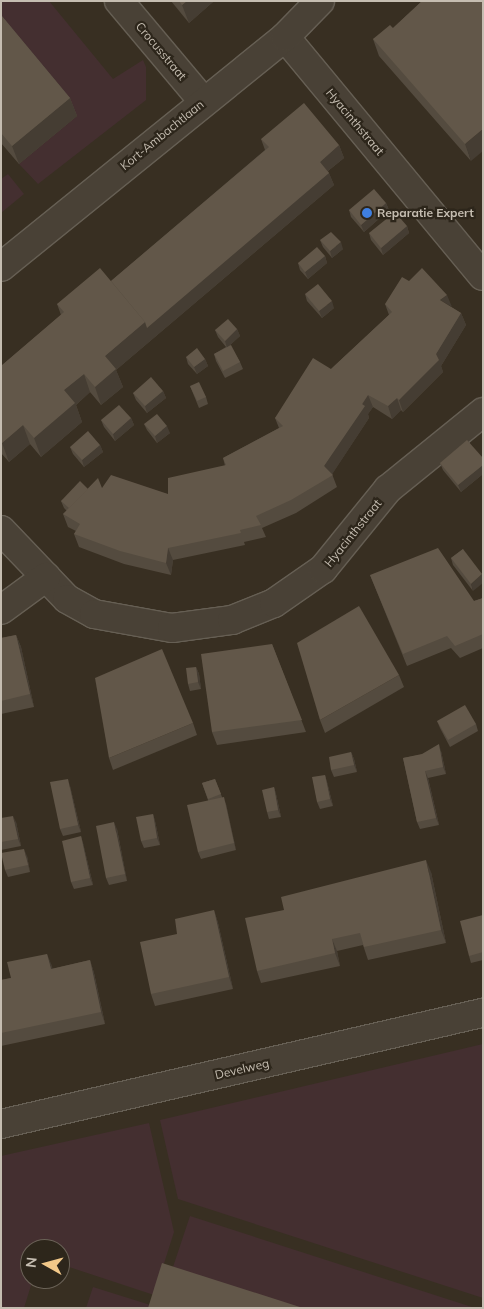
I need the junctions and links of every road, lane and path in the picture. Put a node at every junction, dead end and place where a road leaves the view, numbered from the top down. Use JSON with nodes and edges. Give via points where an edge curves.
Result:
{"nodes":[{"id":1,"x":119,"y":1,"type":"edge"},
{"id":2,"x":320,"y":1,"type":"edge"},
{"id":3,"x":285,"y":37,"type":"junction"},
{"id":4,"x":203,"y":101,"type":"junction"},
{"id":5,"x":1,"y":268,"type":"edge"},
{"id":6,"x":483,"y":276,"type":"edge"},
{"id":7,"x":483,"y":412,"type":"edge"},
{"id":8,"x":1,"y":530,"type":"edge"},
{"id":9,"x":46,"y":577,"type":"junction"},
{"id":10,"x":1,"y":610,"type":"edge"},
{"id":11,"x":483,"y":1013,"type":"edge"},
{"id":12,"x":1,"y":1124,"type":"edge"}],
"edges":[{"from":1,"to":4,"type":"street","name":"Crocusstraat"},
{"from":2,"to":3,"type":"street","name":"Kort-Ambachtlaan"},
{"from":3,"to":4,"type":"street","name":"Kort-Ambachtlaan"},
{"from":3,"to":6,"type":"street","name":"Hyacinthstraat"},
{"from":4,"to":5,"type":"street","name":"Kort-Ambachtlaan"},
{"from":7,"to":9,"type":"street","name":"Hyacinthstraat","via":[[388,489],[323,569],[274,603],[232,620],[172,628],[94,614],[67,599]]},
{"from":8,"to":9,"type":"street","name":"Hyacinthstraat"},
{"from":9,"to":10,"type":"street"},
{"from":11,"to":12,"type":"street","name":"Develweg"}]}
